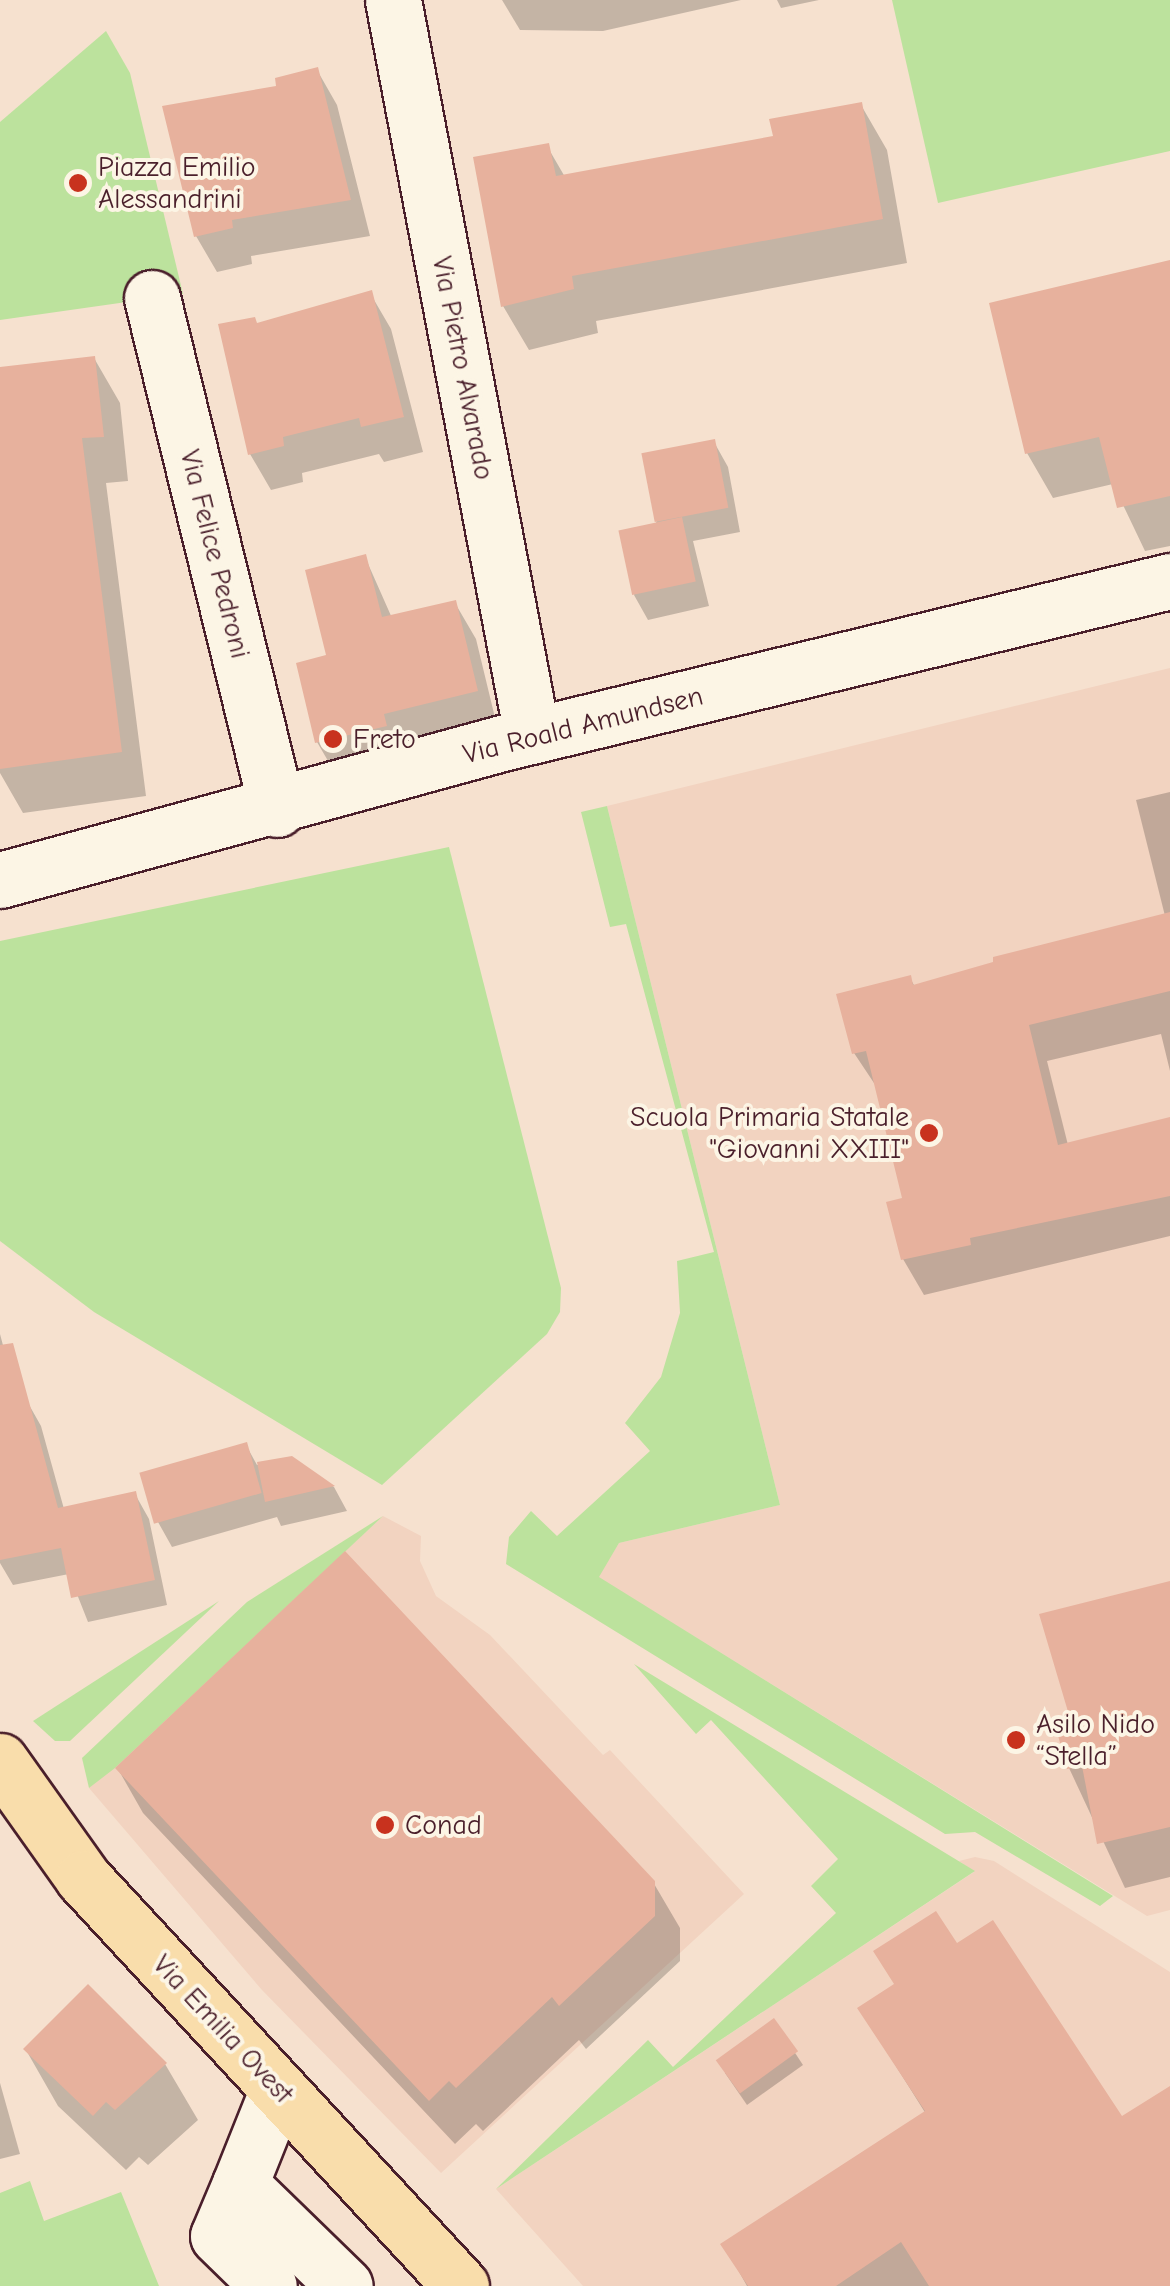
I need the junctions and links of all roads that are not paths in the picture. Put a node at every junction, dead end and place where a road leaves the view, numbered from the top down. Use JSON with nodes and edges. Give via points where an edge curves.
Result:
{"nodes":[{"id":1,"x":393,"y":0,"type":"edge"},
{"id":2,"x":152,"y":298,"type":"dead end"},
{"id":3,"x":1170,"y":581,"type":"edge"},
{"id":4,"x":532,"y":736,"type":"junction"},
{"id":5,"x":277,"y":809,"type":"junction"},
{"id":6,"x":0,"y":880,"type":"edge"},
{"id":7,"x":0,"y":1761,"type":"edge"},
{"id":8,"x":278,"y":2089,"type":"junction"},
{"id":9,"x":240,"y":2184,"type":"junction"},
{"id":10,"x":270,"y":2286,"type":"edge"},
{"id":11,"x":345,"y":2286,"type":"edge"},
{"id":12,"x":461,"y":2286,"type":"edge"}],
"edges":[{"from":1,"to":4,"type":"street","name":"Via Pietro Alvarado"},
{"from":2,"to":5,"type":"street","name":"Via Felice Pedroni"},
{"from":3,"to":4,"type":"street","name":"Via Roald Amundsen"},
{"from":4,"to":5,"type":"street","name":"Via Roald Amundsen"},
{"from":5,"to":6,"type":"street","name":"Via Roald Amundsen"},
{"from":7,"to":8,"type":"main road","name":"Via Emilia Ovest","via":[[83,1878]]},
{"from":8,"to":9,"type":"street"},
{"from":8,"to":12,"type":"main road","name":"Via Emilia Ovest"},
{"from":9,"to":10,"type":"street","via":[[218,2236]]},
{"from":9,"to":11,"type":"street"}]}
